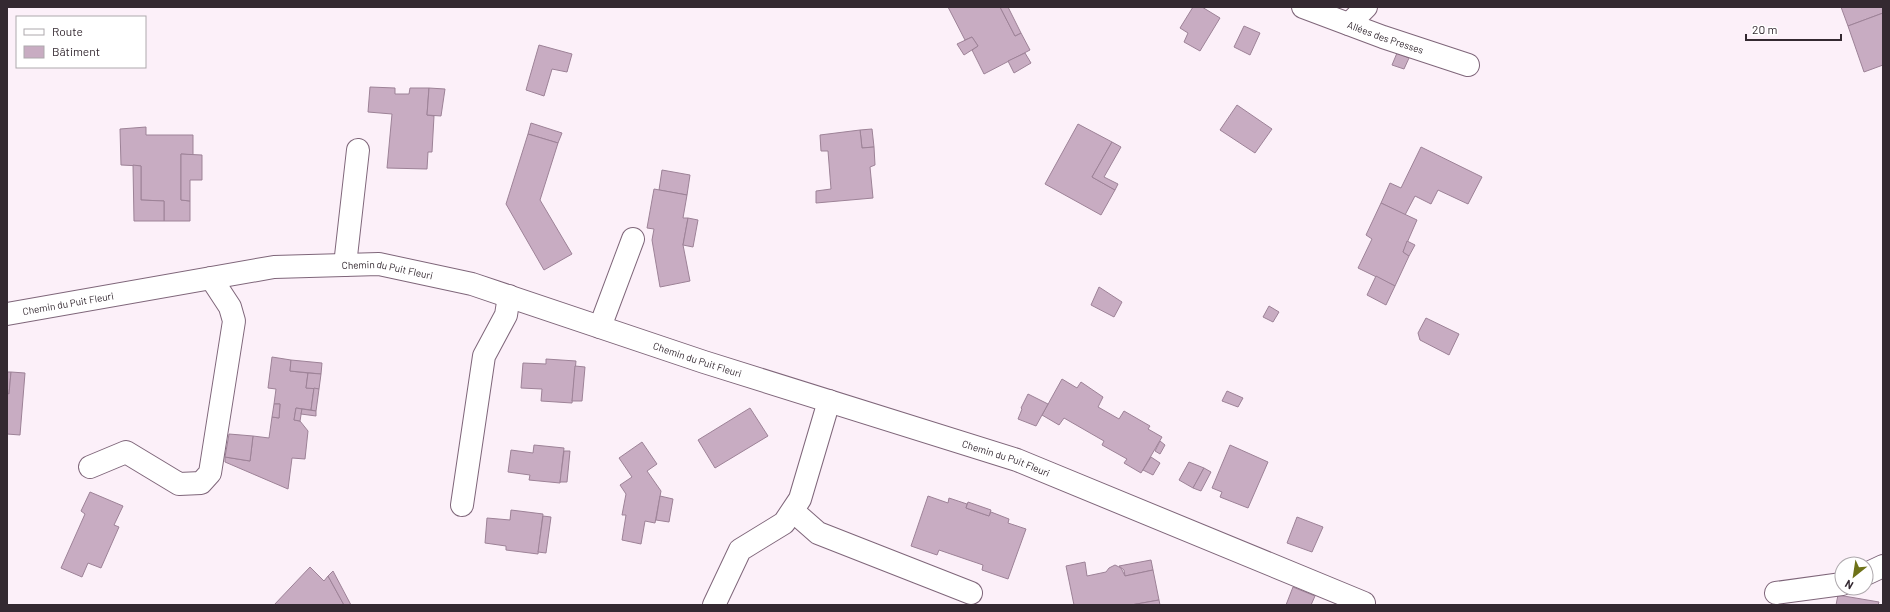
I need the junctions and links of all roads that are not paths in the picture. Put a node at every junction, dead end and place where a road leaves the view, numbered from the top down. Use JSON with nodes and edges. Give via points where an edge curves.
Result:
{"nodes":[{"id":1,"x":1303,"y":7,"type":"edge"},
{"id":2,"x":1366,"y":7,"type":"edge"},
{"id":3,"x":1348,"y":24,"type":"junction"},
{"id":4,"x":1468,"y":65,"type":"dead end"},
{"id":5,"x":358,"y":150,"type":"dead end"},
{"id":6,"x":633,"y":239,"type":"dead end"},
{"id":7,"x":345,"y":265,"type":"junction"},
{"id":8,"x":211,"y":278,"type":"junction"},
{"id":9,"x":509,"y":296,"type":"junction"},
{"id":10,"x":7,"y":314,"type":"edge"},
{"id":11,"x":600,"y":327,"type":"junction"},
{"id":12,"x":829,"y":402,"type":"junction"},
{"id":13,"x":90,"y":467,"type":"dead end"},
{"id":14,"x":462,"y":505,"type":"dead end"},
{"id":15,"x":793,"y":511,"type":"junction"},
{"id":16,"x":1834,"y":585,"type":"edge"},
{"id":17,"x":971,"y":593,"type":"dead end"},
{"id":18,"x":1776,"y":593,"type":"dead end"},
{"id":19,"x":1364,"y":603,"type":"dead end"},
{"id":20,"x":714,"y":605,"type":"edge"}],
"edges":[{"from":1,"to":3,"type":"street","name":"Allées des Presses"},
{"from":2,"to":3,"type":"street"},
{"from":3,"to":4,"type":"street","name":"Allées des Presses"},
{"from":5,"to":7,"type":"street"},
{"from":6,"to":11,"type":"street"},
{"from":7,"to":8,"type":"street","name":"Chemin du Puit Fleuri","via":[[274,267]]},
{"from":7,"to":9,"type":"street","name":"Chemin du Puit Fleuri","via":[[379,264],[472,284]]},
{"from":8,"to":10,"type":"street","name":"Chemin du Puit Fleuri"},
{"from":8,"to":13,"type":"street","via":[[230,307],[234,321],[210,473],[201,482],[179,484],[126,452]]},
{"from":9,"to":11,"type":"street","name":"Chemin du Puit Fleuri"},
{"from":9,"to":14,"type":"street","via":[[506,316],[484,356]]},
{"from":11,"to":12,"type":"street","name":"Chemin du Puit Fleuri"},
{"from":12,"to":15,"type":"street","via":[[800,499]]},
{"from":12,"to":19,"type":"street","name":"Chemin du Puit Fleuri","via":[[1017,460]]},
{"from":15,"to":17,"type":"street","via":[[818,533]]},
{"from":15,"to":20,"type":"street","via":[[784,523],[740,550]]},
{"from":16,"to":18,"type":"street"}]}
